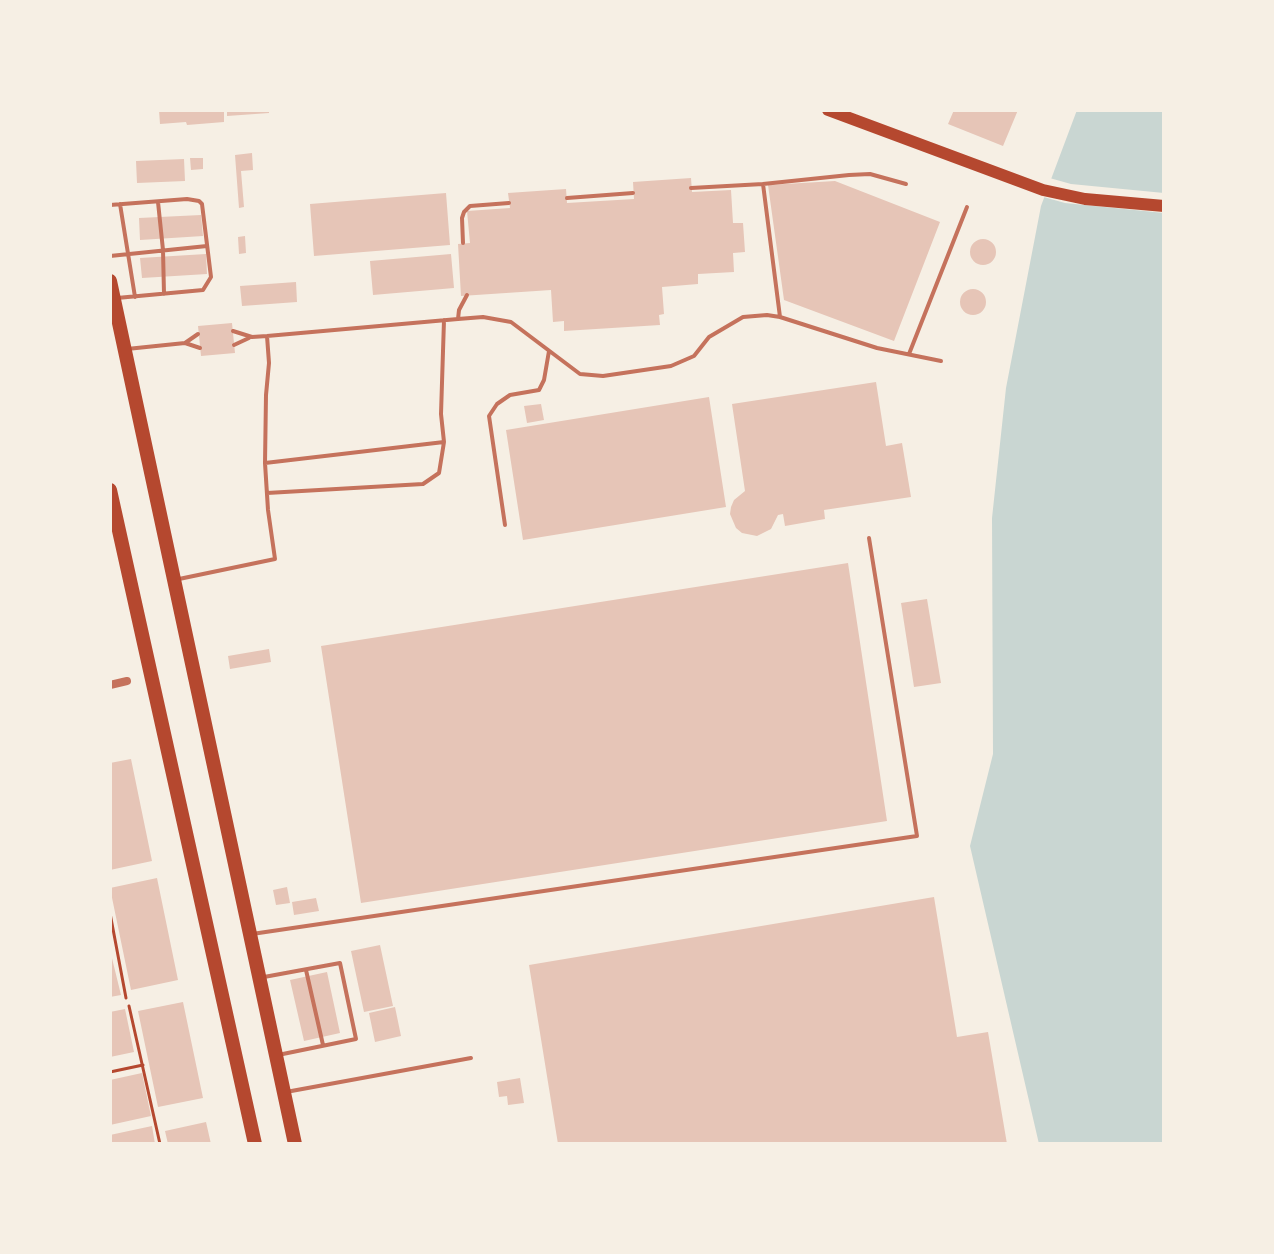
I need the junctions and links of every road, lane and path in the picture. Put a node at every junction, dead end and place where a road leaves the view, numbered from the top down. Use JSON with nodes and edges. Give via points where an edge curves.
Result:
{"nodes":[{"id":1,"x":828,"y":110,"type":"edge"},
{"id":2,"x":763,"y":184,"type":"junction"},
{"id":3,"x":906,"y":184,"type":"dead end"},
{"id":4,"x":691,"y":188,"type":"dead end"},
{"id":5,"x":633,"y":193,"type":"dead end"},
{"id":6,"x":567,"y":198,"type":"dead end"},
{"id":7,"x":158,"y":202,"type":"junction"},
{"id":8,"x":509,"y":203,"type":"dead end"},
{"id":9,"x":120,"y":204,"type":"junction"},
{"id":10,"x":110,"y":205,"type":"edge"},
{"id":11,"x":1164,"y":206,"type":"edge"},
{"id":12,"x":967,"y":207,"type":"dead end"},
{"id":13,"x":463,"y":243,"type":"dead end"},
{"id":14,"x":207,"y":246,"type":"junction"},
{"id":15,"x":163,"y":250,"type":"junction"},
{"id":16,"x":127,"y":254,"type":"junction"},
{"id":17,"x":110,"y":256,"type":"edge"},
{"id":18,"x":110,"y":281,"type":"edge"},
{"id":19,"x":164,"y":294,"type":"junction"},
{"id":20,"x":467,"y":295,"type":"dead end"},
{"id":21,"x":135,"y":297,"type":"junction"},
{"id":22,"x":114,"y":299,"type":"junction"},
{"id":23,"x":780,"y":317,"type":"junction"},
{"id":24,"x":458,"y":319,"type":"junction"},
{"id":25,"x":444,"y":320,"type":"junction"},
{"id":26,"x":233,"y":331,"type":"dead end"},
{"id":27,"x":198,"y":334,"type":"dead end"},
{"id":28,"x":267,"y":336,"type":"junction"},
{"id":29,"x":252,"y":337,"type":"junction"},
{"id":30,"x":185,"y":343,"type":"junction"},
{"id":31,"x":234,"y":345,"type":"dead end"},
{"id":32,"x":200,"y":348,"type":"dead end"},
{"id":33,"x":123,"y":350,"type":"junction"},
{"id":34,"x":549,"y":351,"type":"junction"},
{"id":35,"x":909,"y":355,"type":"junction"},
{"id":36,"x":941,"y":361,"type":"dead end"},
{"id":37,"x":444,"y":442,"type":"junction"},
{"id":38,"x":265,"y":463,"type":"junction"},
{"id":39,"x":110,"y":490,"type":"edge"},
{"id":40,"x":267,"y":493,"type":"junction"},
{"id":41,"x":505,"y":525,"type":"dead end"},
{"id":42,"x":869,"y":538,"type":"dead end"},
{"id":43,"x":173,"y":580,"type":"junction"},
{"id":44,"x":127,"y":681,"type":"dead end"},
{"id":45,"x":110,"y":685,"type":"edge"},
{"id":46,"x":110,"y":913,"type":"edge"},
{"id":47,"x":249,"y":935,"type":"junction"},
{"id":48,"x":112,"y":941,"type":"edge"},
{"id":49,"x":306,"y":970,"type":"junction"},
{"id":50,"x":258,"y":978,"type":"junction"},
{"id":51,"x":126,"y":998,"type":"dead end"},
{"id":52,"x":129,"y":1006,"type":"dead end"},
{"id":53,"x":323,"y":1045,"type":"junction"},
{"id":54,"x":275,"y":1055,"type":"junction"},
{"id":55,"x":471,"y":1058,"type":"dead end"},
{"id":56,"x":143,"y":1065,"type":"junction"},
{"id":57,"x":110,"y":1072,"type":"edge"},
{"id":58,"x":283,"y":1092,"type":"junction"},
{"id":59,"x":160,"y":1144,"type":"edge"},
{"id":60,"x":255,"y":1144,"type":"edge"},
{"id":61,"x":295,"y":1144,"type":"edge"}],
"edges":[{"from":1,"to":11,"type":"main road","via":[[1043,190]]},
{"from":2,"to":3,"type":"lane","via":[[870,174]]},
{"from":2,"to":4,"type":"lane"},
{"from":2,"to":23,"type":"lane"},
{"from":5,"to":6,"type":"lane"},
{"from":7,"to":9,"type":"lane"},
{"from":7,"to":14,"type":"lane","via":[[193,199],[202,204]]},
{"from":7,"to":15,"type":"lane"},
{"from":8,"to":13,"type":"lane","via":[[470,206],[462,218]]},
{"from":9,"to":10,"type":"lane"},
{"from":9,"to":16,"type":"lane"},
{"from":12,"to":35,"type":"lane"},
{"from":14,"to":15,"type":"lane"},
{"from":14,"to":19,"type":"lane","via":[[211,277],[203,290]]},
{"from":15,"to":16,"type":"lane"},
{"from":15,"to":19,"type":"lane"},
{"from":16,"to":17,"type":"lane"},
{"from":16,"to":21,"type":"lane"},
{"from":18,"to":22,"type":"main road"},
{"from":19,"to":21,"type":"lane"},
{"from":20,"to":24,"type":"lane"},
{"from":21,"to":22,"type":"lane"},
{"from":22,"to":33,"type":"main road"},
{"from":23,"to":34,"type":"lane","via":[[743,317],[709,337],[694,356],[659,368],[580,374]]},
{"from":23,"to":35,"type":"lane"},
{"from":24,"to":25,"type":"lane"},
{"from":24,"to":34,"type":"lane","via":[[511,322]]},
{"from":25,"to":28,"type":"lane"},
{"from":25,"to":37,"type":"lane"},
{"from":26,"to":29,"type":"lane"},
{"from":27,"to":30,"type":"lane"},
{"from":28,"to":29,"type":"lane"},
{"from":28,"to":38,"type":"lane"},
{"from":29,"to":31,"type":"lane"},
{"from":30,"to":32,"type":"lane"},
{"from":30,"to":33,"type":"lane"},
{"from":33,"to":43,"type":"main road"},
{"from":34,"to":41,"type":"lane","via":[[539,390],[510,395],[489,416]]},
{"from":35,"to":36,"type":"lane"},
{"from":37,"to":38,"type":"lane"},
{"from":37,"to":40,"type":"lane","via":[[439,473],[423,484]]},
{"from":38,"to":40,"type":"lane"},
{"from":39,"to":60,"type":"main road"},
{"from":40,"to":43,"type":"lane","via":[[275,559]]},
{"from":42,"to":47,"type":"lane","via":[[917,836]]},
{"from":43,"to":47,"type":"main road"},
{"from":44,"to":45,"type":"street"},
{"from":46,"to":48,"type":"path"},
{"from":47,"to":50,"type":"main road"},
{"from":48,"to":51,"type":"path"},
{"from":49,"to":50,"type":"lane"},
{"from":49,"to":53,"type":"lane"},
{"from":49,"to":53,"type":"lane","via":[[340,963],[356,1039]]},
{"from":50,"to":54,"type":"main road"},
{"from":52,"to":56,"type":"path"},
{"from":53,"to":54,"type":"lane"},
{"from":54,"to":58,"type":"main road"},
{"from":55,"to":58,"type":"lane"},
{"from":56,"to":57,"type":"path"},
{"from":56,"to":59,"type":"path"},
{"from":58,"to":61,"type":"main road"}]}
